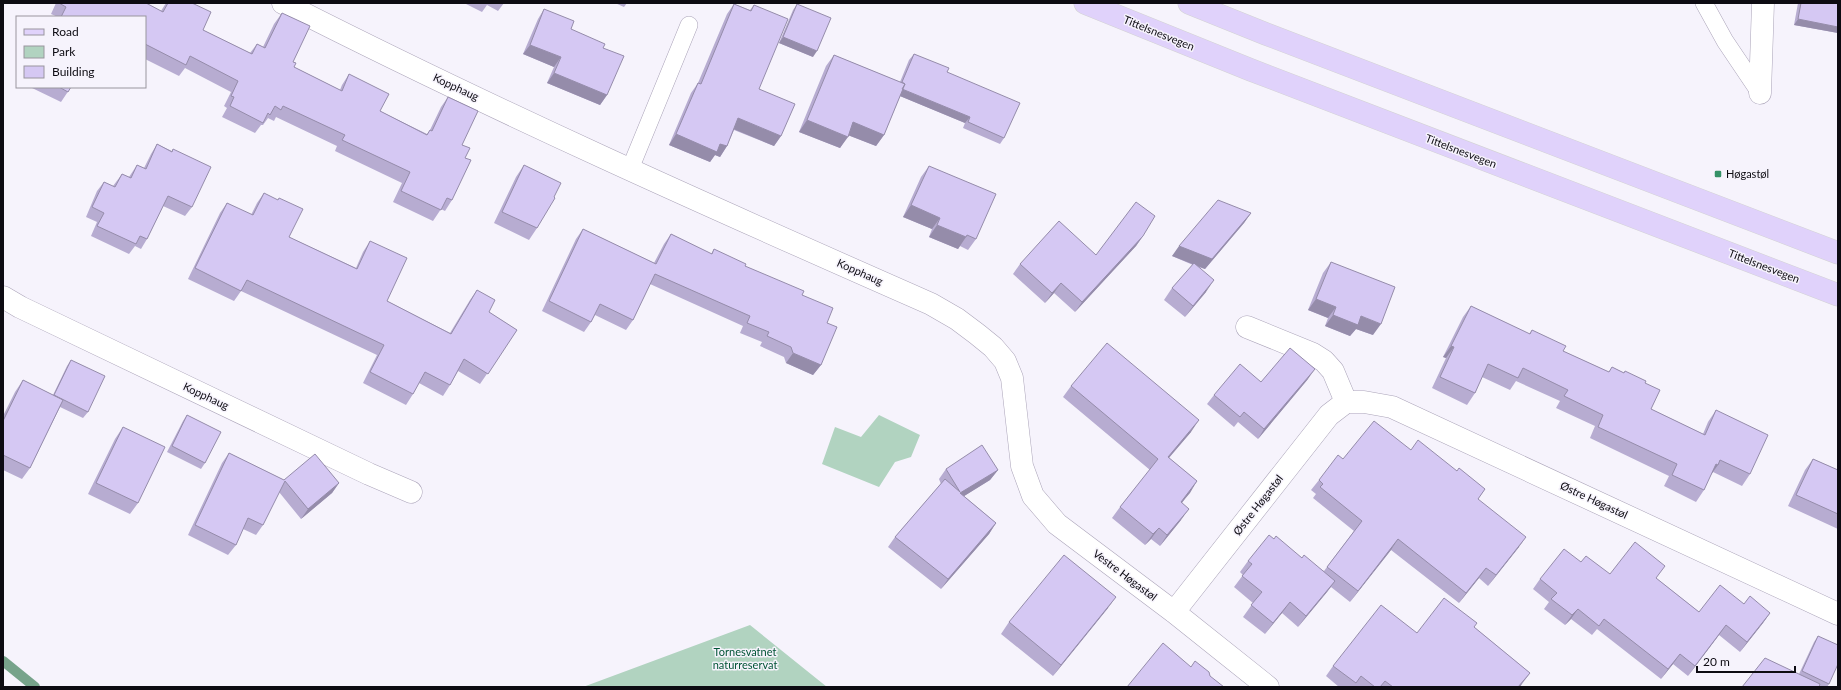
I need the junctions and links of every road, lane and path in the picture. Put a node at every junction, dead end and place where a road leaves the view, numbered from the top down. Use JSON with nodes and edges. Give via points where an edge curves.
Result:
{"nodes":[{"id":1,"x":283,"y":3,"type":"edge"},
{"id":2,"x":1086,"y":3,"type":"edge"},
{"id":3,"x":1189,"y":3,"type":"edge"},
{"id":4,"x":1704,"y":3,"type":"edge"},
{"id":5,"x":1763,"y":3,"type":"edge"},
{"id":6,"x":689,"y":25,"type":"dead end"},
{"id":7,"x":1760,"y":93,"type":"joint"},
{"id":8,"x":630,"y":169,"type":"junction"},
{"id":9,"x":1838,"y":252,"type":"edge"},
{"id":10,"x":1838,"y":294,"type":"edge"},
{"id":11,"x":3,"y":297,"type":"edge"},
{"id":12,"x":1247,"y":328,"type":"dead end"},
{"id":13,"x":1346,"y":402,"type":"junction"},
{"id":14,"x":1020,"y":439,"type":"joint"},
{"id":15,"x":411,"y":492,"type":"dead end"},
{"id":16,"x":1174,"y":612,"type":"junction"},
{"id":17,"x":1838,"y":614,"type":"edge"},
{"id":18,"x":1268,"y":687,"type":"edge"}],
"edges":[{"from":1,"to":8,"type":"street","name":"Kopphaug"},
{"from":2,"to":10,"type":"main road","name":"Tittelsnesvegen","via":[[1259,73]]},
{"from":3,"to":9,"type":"main road"},
{"from":4,"to":7,"type":"lane","via":[[1724,41]]},
{"from":5,"to":7,"type":"street"},
{"from":6,"to":8,"type":"lane"},
{"from":8,"to":14,"type":"street","name":"Kopphaug","via":[[957,318],[993,347],[1005,361],[1012,378]]},
{"from":11,"to":15,"type":"street","name":"Kopphaug","via":[[41,318]]},
{"from":12,"to":13,"type":"street","via":[[1313,354],[1324,361],[1333,371]]},
{"from":13,"to":16,"type":"street","name":"Østre Høgastøl","via":[[1328,415]]},
{"from":13,"to":17,"type":"street","name":"Østre Høgastøl","via":[[1392,407]]},
{"from":14,"to":16,"type":"street","name":"Vestre Høgastøl","via":[[1022,466],[1033,496],[1057,524]]},
{"from":16,"to":18,"type":"street","name":"Vestre Høgastøl"}]}
